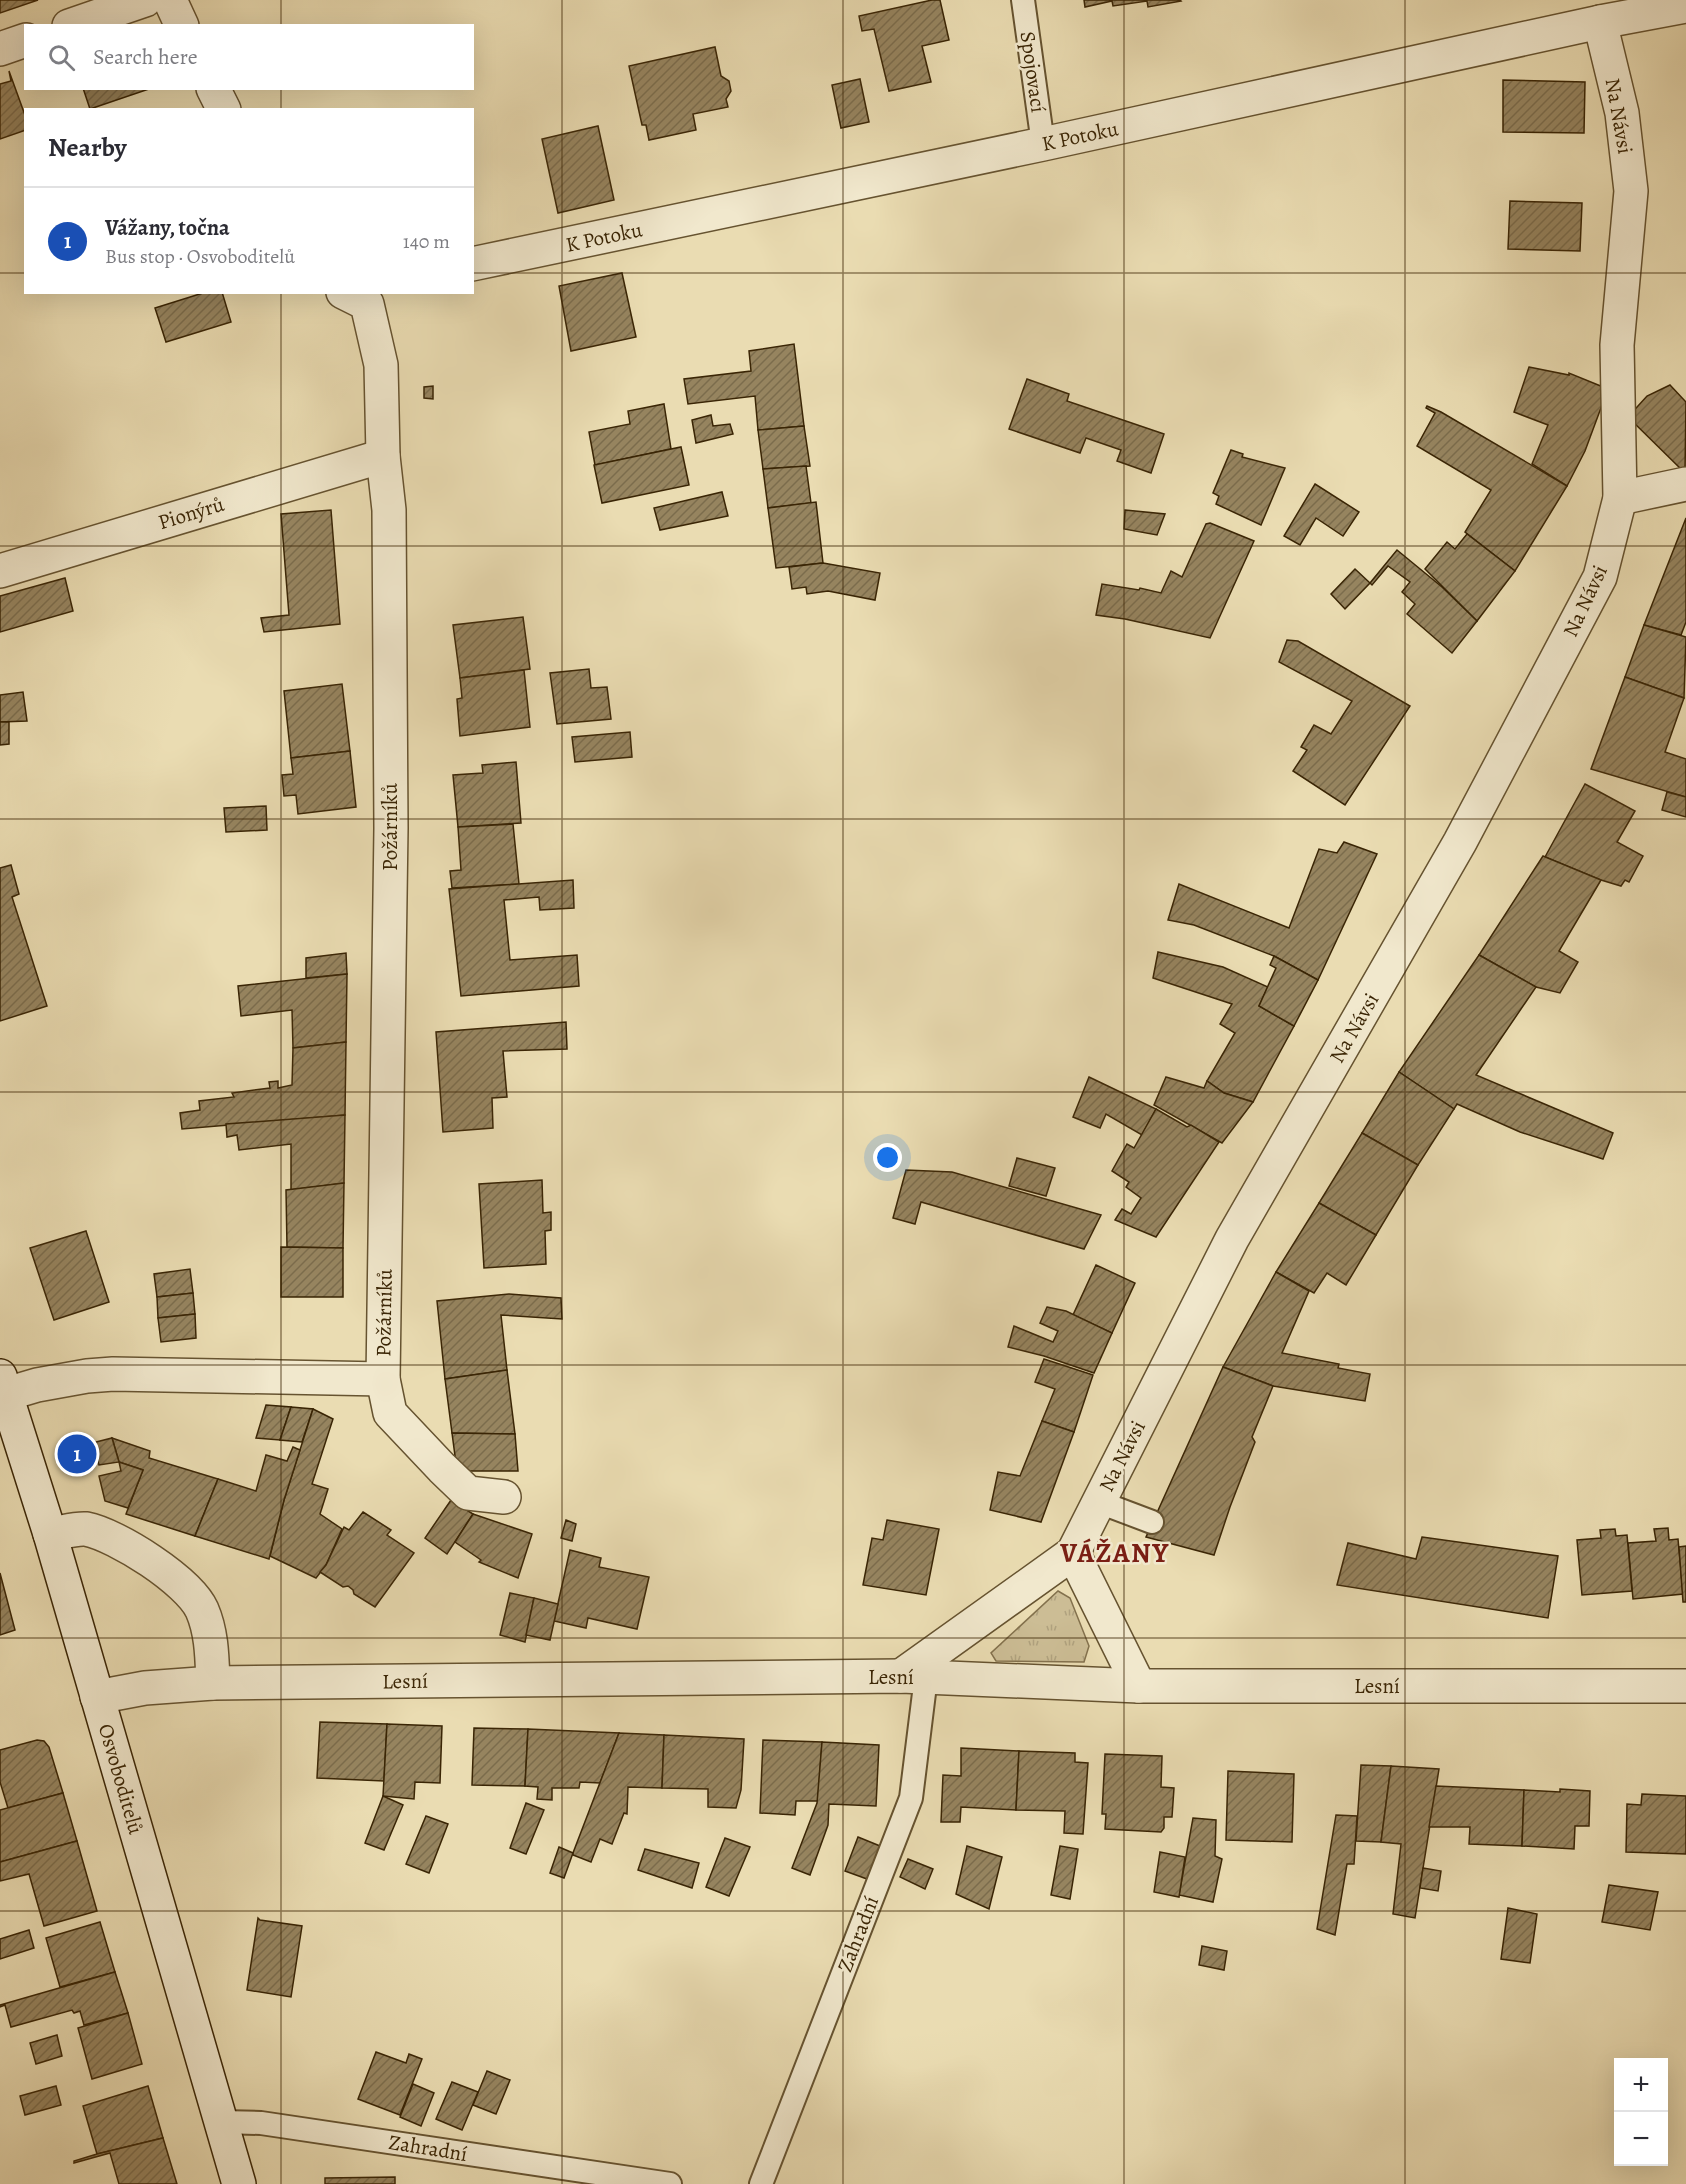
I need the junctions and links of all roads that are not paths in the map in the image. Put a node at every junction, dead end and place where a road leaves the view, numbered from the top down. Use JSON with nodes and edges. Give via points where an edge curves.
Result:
{"nodes":[{"id":1,"x":145,"y":0,"type":"edge"},
{"id":2,"x":170,"y":0,"type":"edge"},
{"id":3,"x":1023,"y":0,"type":"edge"},
{"id":4,"x":1686,"y":6,"type":"edge"},
{"id":5,"x":1600,"y":22,"type":"junction"},
{"id":6,"x":75,"y":24,"type":"edge"},
{"id":7,"x":181,"y":24,"type":"edge"},
{"id":8,"x":24,"y":41,"type":"edge"},
{"id":9,"x":0,"y":49,"type":"edge"},
{"id":10,"x":214,"y":90,"type":"edge"},
{"id":11,"x":223,"y":108,"type":"edge"},
{"id":12,"x":1043,"y":144,"type":"junction"},
{"id":13,"x":474,"y":264,"type":"edge"},
{"id":14,"x":364,"y":296,"type":"edge"},
{"id":15,"x":383,"y":456,"type":"junction"},
{"id":16,"x":1686,"y":484,"type":"edge"},
{"id":17,"x":1620,"y":498,"type":"junction"},
{"id":18,"x":0,"y":571,"type":"edge"},
{"id":19,"x":383,"y":1379,"type":"junction"},
{"id":20,"x":2,"y":1389,"type":"edge"},
{"id":21,"x":504,"y":1497,"type":"dead end"},
{"id":22,"x":1099,"y":1502,"type":"junction"},
{"id":23,"x":1152,"y":1522,"type":"dead end"},
{"id":24,"x":50,"y":1534,"type":"junction"},
{"id":25,"x":1073,"y":1553,"type":"junction"},
{"id":26,"x":914,"y":1677,"type":"junction"},
{"id":27,"x":213,"y":1683,"type":"junction"},
{"id":28,"x":1139,"y":1686,"type":"junction"},
{"id":29,"x":1686,"y":1686,"type":"edge"},
{"id":30,"x":97,"y":1697,"type":"junction"},
{"id":31,"x":221,"y":2122,"type":"junction"},
{"id":32,"x":239,"y":2184,"type":"edge"},
{"id":33,"x":670,"y":2184,"type":"edge"},
{"id":34,"x":761,"y":2184,"type":"edge"}],
"edges":[{"from":1,"to":6,"type":"street"},
{"from":2,"to":7,"type":"street"},
{"from":3,"to":12,"type":"lane","name":"Spojovací"},
{"from":4,"to":5,"type":"street","name":"K Potoku"},
{"from":5,"to":12,"type":"street","name":"K Potoku"},
{"from":5,"to":17,"type":"street","name":"Na Návsi","via":[[1622,113],[1631,191],[1617,345]]},
{"from":8,"to":9,"type":"street"},
{"from":10,"to":11,"type":"street"},
{"from":12,"to":13,"type":"street","name":"K Potoku"},
{"from":14,"to":15,"type":"street","name":"Požárníků","via":[[381,365]]},
{"from":15,"to":18,"type":"street","name":"Pionýrů"},
{"from":15,"to":19,"type":"street","name":"Požárníků","via":[[388,510],[391,828]]},
{"from":16,"to":17,"type":"street"},
{"from":17,"to":22,"type":"street","name":"Na Návsi","via":[[1600,577],[1460,842],[1232,1239]]},
{"from":19,"to":20,"type":"street","name":"Požárníků","via":[[113,1374]]},
{"from":19,"to":21,"type":"street","name":"Požárníků","via":[[390,1413],[442,1468],[468,1493]]},
{"from":20,"to":24,"type":"street","name":"Osvoboditelů"},
{"from":22,"to":23,"type":"lane"},
{"from":22,"to":25,"type":"street","name":"Na Návsi"},
{"from":24,"to":27,"type":"street","via":[[85,1529],[116,1539],[182,1584],[201,1608],[212,1641]]},
{"from":24,"to":30,"type":"street","name":"Osvoboditelů"},
{"from":25,"to":26,"type":"street","name":"Na Návsi"},
{"from":25,"to":28,"type":"street"},
{"from":26,"to":27,"type":"street","name":"Lesní"},
{"from":26,"to":28,"type":"street","name":"Lesní"},
{"from":26,"to":34,"type":"lane","name":"Zahradní","via":[[911,1798]]},
{"from":27,"to":30,"type":"street","name":"Lesní","via":[[145,1688]]},
{"from":28,"to":29,"type":"street","name":"Lesní"},
{"from":30,"to":31,"type":"street","name":"Osvoboditelů"},
{"from":31,"to":32,"type":"street","name":"Osvoboditelů"},
{"from":31,"to":33,"type":"lane","name":"Zahradní","via":[[261,2123]]}]}
